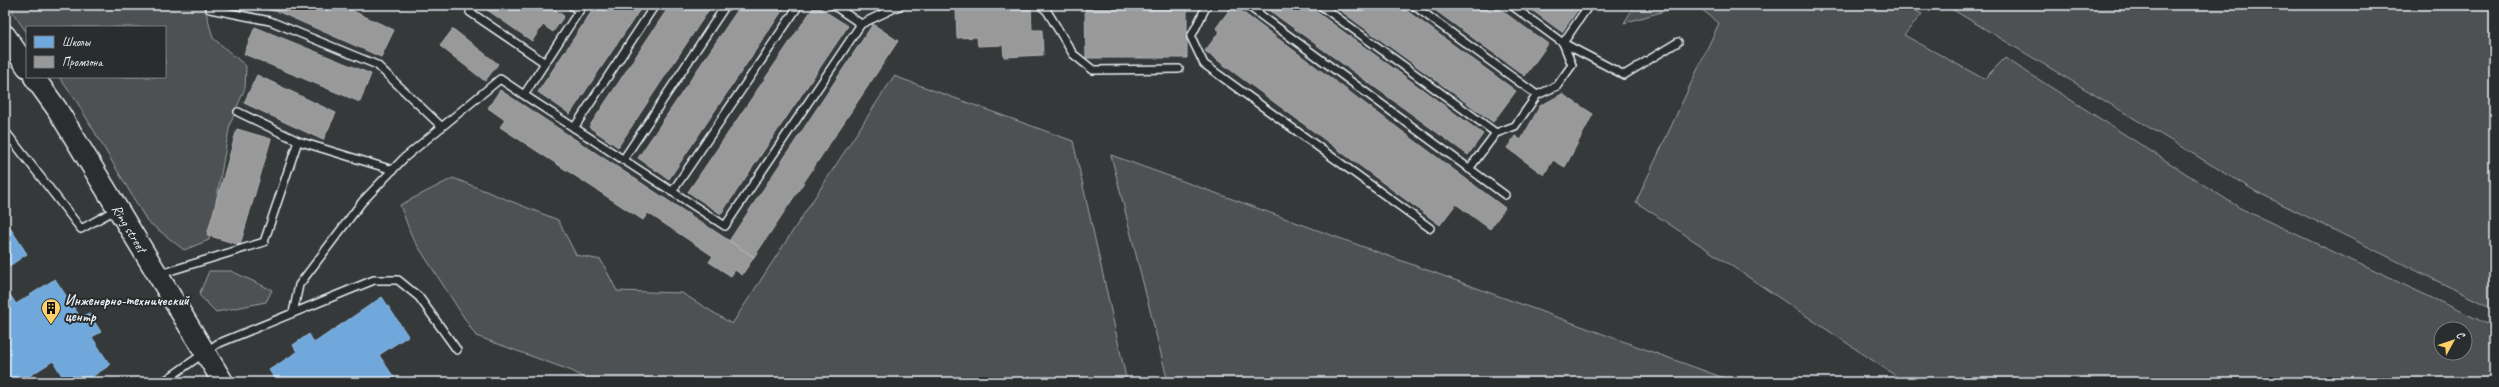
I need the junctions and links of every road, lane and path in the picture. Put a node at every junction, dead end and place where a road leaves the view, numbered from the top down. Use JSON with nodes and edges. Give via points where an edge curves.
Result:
{"nodes":[{"id":1,"x":571,"y":5,"type":"edge"},
{"id":2,"x":654,"y":5,"type":"edge"},
{"id":3,"x":726,"y":5,"type":"edge"},
{"id":4,"x":799,"y":5,"type":"edge"},
{"id":5,"x":833,"y":5,"type":"edge"},
{"id":6,"x":901,"y":5,"type":"edge"},
{"id":7,"x":1040,"y":5,"type":"edge"},
{"id":8,"x":1207,"y":5,"type":"edge"},
{"id":9,"x":1247,"y":5,"type":"edge"},
{"id":10,"x":1320,"y":5,"type":"edge"},
{"id":11,"x":1413,"y":5,"type":"edge"},
{"id":12,"x":1511,"y":5,"type":"edge"},
{"id":13,"x":1590,"y":5,"type":"edge"},
{"id":14,"x":210,"y":8,"type":"dead end"},
{"id":15,"x":581,"y":8,"type":"edge"},
{"id":16,"x":470,"y":12,"type":"dead end"},
{"id":17,"x":861,"y":24,"type":"junction"},
{"id":18,"x":5,"y":36,"type":"edge"},
{"id":19,"x":1678,"y":42,"type":"dead end"},
{"id":20,"x":1563,"y":43,"type":"junction"},
{"id":21,"x":545,"y":64,"type":"junction"},
{"id":22,"x":26,"y":66,"type":"edge"},
{"id":23,"x":1179,"y":69,"type":"dead end"},
{"id":24,"x":35,"y":78,"type":"edge"},
{"id":25,"x":524,"y":95,"type":"junction"},
{"id":26,"x":1537,"y":95,"type":"junction"},
{"id":27,"x":238,"y":112,"type":"dead end"},
{"id":28,"x":442,"y":127,"type":"junction"},
{"id":29,"x":574,"y":128,"type":"junction"},
{"id":30,"x":5,"y":131,"type":"edge"},
{"id":31,"x":1496,"y":133,"type":"junction"},
{"id":32,"x":298,"y":141,"type":"junction"},
{"id":33,"x":623,"y":160,"type":"junction"},
{"id":34,"x":1469,"y":169,"type":"junction"},
{"id":35,"x":392,"y":170,"type":"junction"},
{"id":36,"x":672,"y":192,"type":"junction"},
{"id":37,"x":1505,"y":195,"type":"dead end"},
{"id":38,"x":117,"y":208,"type":"junction"},
{"id":39,"x":1430,"y":228,"type":"dead end"},
{"id":40,"x":157,"y":274,"type":"junction"},
{"id":41,"x":293,"y":313,"type":"junction"},
{"id":42,"x":457,"y":350,"type":"dead end"},
{"id":43,"x":205,"y":352,"type":"junction"},
{"id":44,"x":162,"y":382,"type":"edge"},
{"id":45,"x":223,"y":382,"type":"edge"}],
"edges":[{"from":1,"to":15,"type":"lane"},
{"from":2,"to":29,"type":"lane"},
{"from":3,"to":33,"type":"lane"},
{"from":4,"to":36,"type":"lane"},
{"from":5,"to":17,"type":"lane"},
{"from":6,"to":17,"type":"lane"},
{"from":7,"to":23,"type":"lane","via":[[1047,11],[1073,54],[1093,70]]},
{"from":8,"to":39,"type":"lane","via":[[1191,37],[1204,64]]},
{"from":9,"to":34,"type":"lane"},
{"from":10,"to":31,"type":"lane"},
{"from":11,"to":26,"type":"lane"},
{"from":12,"to":20,"type":"lane"},
{"from":13,"to":20,"type":"lane"},
{"from":14,"to":28,"type":"lane","via":[[270,21],[377,65]]},
{"from":15,"to":21,"type":"lane"},
{"from":16,"to":21,"type":"lane"},
{"from":17,"to":36,"type":"lane","via":[[725,226]]},
{"from":18,"to":22,"type":"street"},
{"from":19,"to":20,"type":"lane","via":[[1624,75]]},
{"from":20,"to":26,"type":"lane","via":[[1572,65],[1557,86]]},
{"from":21,"to":25,"type":"lane"},
{"from":24,"to":38,"type":"street","name":"Ring street","via":[[57,109]]},
{"from":25,"to":28,"type":"lane","via":[[500,79]]},
{"from":25,"to":29,"type":"lane"},
{"from":26,"to":31,"type":"lane","via":[[1515,126]]},
{"from":27,"to":32,"type":"lane"},
{"from":28,"to":35,"type":"lane"},
{"from":29,"to":33,"type":"lane"},
{"from":30,"to":38,"type":"lane","via":[[81,229]]},
{"from":31,"to":34,"type":"lane"},
{"from":32,"to":35,"type":"lane"},
{"from":32,"to":40,"type":"lane","via":[[264,242]]},
{"from":33,"to":36,"type":"lane"},
{"from":34,"to":37,"type":"lane"},
{"from":35,"to":41,"type":"lane","via":[[362,202],[299,284]]},
{"from":38,"to":40,"type":"street","name":"Ring street"},
{"from":40,"to":43,"type":"street","name":"Ring street"},
{"from":41,"to":42,"type":"lane","via":[[374,280],[398,280],[420,297]]},
{"from":41,"to":43,"type":"lane","via":[[217,344]]},
{"from":43,"to":44,"type":"lane"},
{"from":43,"to":45,"type":"street","name":"Ring street"}]}
